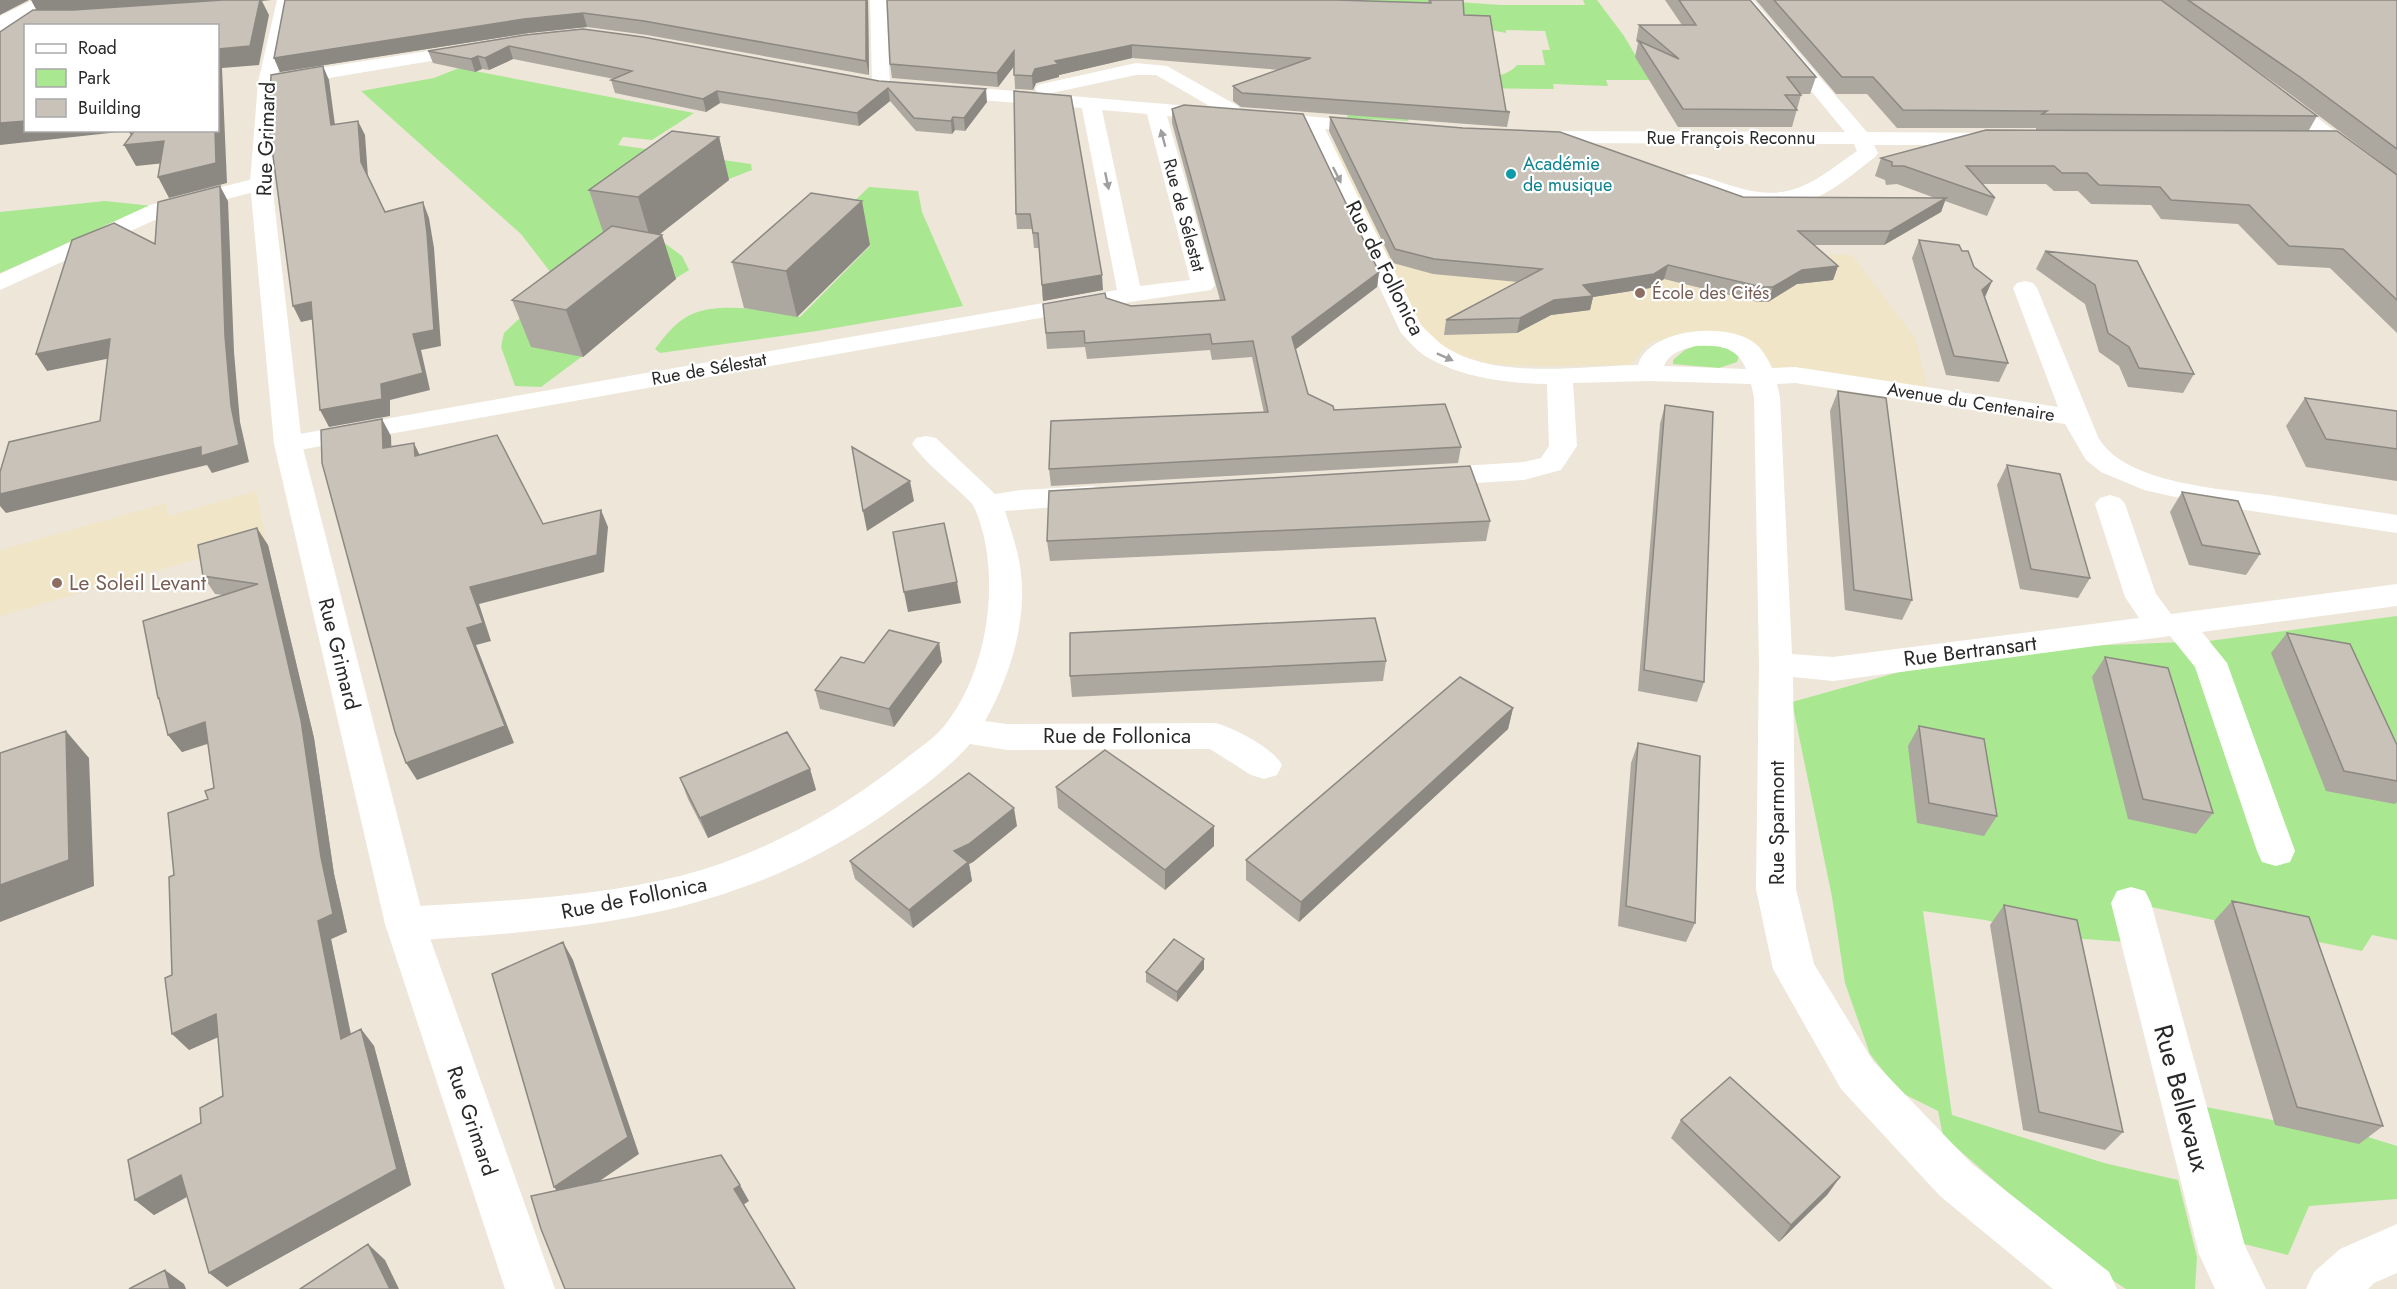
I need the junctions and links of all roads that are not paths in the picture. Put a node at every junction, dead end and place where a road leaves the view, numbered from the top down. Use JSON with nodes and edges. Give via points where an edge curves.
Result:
{"nodes":[{"id":1,"x":46,"y":0,"type":"edge"},
{"id":2,"x":878,"y":0,"type":"edge"},
{"id":3,"x":1743,"y":0,"type":"edge"},
{"id":4,"x":283,"y":5,"type":"edge"},
{"id":5,"x":71,"y":21,"type":"edge"},
{"id":6,"x":0,"y":24,"type":"edge"},
{"id":7,"x":494,"y":46,"type":"edge"},
{"id":8,"x":858,"y":81,"type":"edge"},
{"id":9,"x":267,"y":82,"type":"junction"},
{"id":10,"x":2263,"y":86,"type":"edge"},
{"id":11,"x":926,"y":90,"type":"edge"},
{"id":12,"x":1010,"y":97,"type":"junction"},
{"id":13,"x":1091,"y":103,"type":"junction"},
{"id":14,"x":1155,"y":108,"type":"junction"},
{"id":15,"x":1240,"y":116,"type":"junction"},
{"id":16,"x":1312,"y":122,"type":"junction"},
{"id":17,"x":1392,"y":128,"type":"edge"},
{"id":18,"x":1512,"y":136,"type":"edge"},
{"id":19,"x":1601,"y":138,"type":"junction"},
{"id":20,"x":1861,"y":138,"type":"junction"},
{"id":21,"x":2016,"y":139,"type":"edge"},
{"id":22,"x":2300,"y":140,"type":"edge"},
{"id":23,"x":2336,"y":140,"type":"junction"},
{"id":24,"x":1632,"y":158,"type":"edge"},
{"id":25,"x":1676,"y":174,"type":"edge"},
{"id":26,"x":261,"y":183,"type":"junction"},
{"id":27,"x":2397,"y":188,"type":"edge"},
{"id":28,"x":0,"y":283,"type":"edge"},
{"id":29,"x":2025,"y":288,"type":"dead end"},
{"id":30,"x":1130,"y":295,"type":"junction"},
{"id":31,"x":1650,"y":373,"type":"junction"},
{"id":32,"x":1560,"y":377,"type":"junction"},
{"id":33,"x":1762,"y":378,"type":"junction"},
{"id":34,"x":2076,"y":418,"type":"junction"},
{"id":35,"x":288,"y":444,"type":"junction"},
{"id":36,"x":926,"y":444,"type":"dead end"},
{"id":37,"x":1404,"y":478,"type":"edge"},
{"id":38,"x":1128,"y":493,"type":"edge"},
{"id":39,"x":989,"y":504,"type":"junction"},
{"id":40,"x":2109,"y":504,"type":"dead end"},
{"id":41,"x":2397,"y":524,"type":"edge"},
{"id":42,"x":2397,"y":595,"type":"edge"},
{"id":43,"x":2170,"y":625,"type":"junction"},
{"id":44,"x":1776,"y":664,"type":"junction"},
{"id":45,"x":962,"y":730,"type":"junction"},
{"id":46,"x":1264,"y":765,"type":"dead end"},
{"id":47,"x":2276,"y":851,"type":"dead end"},
{"id":48,"x":2131,"y":903,"type":"dead end"},
{"id":49,"x":405,"y":924,"type":"junction"},
{"id":50,"x":2397,"y":1248,"type":"edge"},
{"id":51,"x":530,"y":1289,"type":"edge"},
{"id":52,"x":2091,"y":1289,"type":"edge"},
{"id":53,"x":2241,"y":1289,"type":"edge"},
{"id":54,"x":2331,"y":1289,"type":"edge"}],
"edges":[{"from":1,"to":6,"type":"street"},
{"from":2,"to":8,"type":"street","via":[[888,86]]},
{"from":3,"to":20,"type":"street"},
{"from":4,"to":9,"type":"street","name":"Rue Grimard"},
{"from":5,"to":6,"type":"street"},
{"from":7,"to":9,"type":"street"},
{"from":9,"to":26,"type":"street","name":"Rue Grimard"},
{"from":10,"to":23,"type":"street"},
{"from":11,"to":12,"type":"street"},
{"from":12,"to":13,"type":"street"},
{"from":12,"to":15,"type":"street","via":[[1136,69],[1160,70]]},
{"from":13,"to":14,"type":"street"},
{"from":13,"to":30,"type":"street","one_way":true},
{"from":14,"to":15,"type":"street"},
{"from":30,"to":14,"type":"street","name":"Rue de Sélestat","one_way":true,"via":[[1203,285]]},
{"from":15,"to":16,"type":"street"},
{"from":16,"to":17,"type":"street"},
{"from":16,"to":32,"type":"street","name":"Rue de Follonica","one_way":true,"via":[[1410,328],[1420,341],[1446,358],[1490,371]]},
{"from":18,"to":19,"type":"street","name":"Rue François Reconnu"},
{"from":19,"to":20,"type":"street","name":"Rue François Reconnu"},
{"from":19,"to":24,"type":"street","name":"Rue François Reconnu","via":[[1608,147]]},
{"from":20,"to":21,"type":"street","name":"Rue François Reconnu"},
{"from":20,"to":25,"type":"street","name":"Rue François Reconnu","via":[[1868,153],[1810,192],[1797,196],[1752,198]]},
{"from":22,"to":23,"type":"street"},
{"from":23,"to":27,"type":"street"},
{"from":26,"to":28,"type":"street","via":[[158,210]]},
{"from":26,"to":35,"type":"street","name":"Rue Grimard"},
{"from":29,"to":34,"type":"street","name":"Avenue du Centenaire"},
{"from":30,"to":35,"type":"street","name":"Rue de Sélestat"},
{"from":31,"to":32,"type":"street","name":"Avenue du Centenaire"},
{"from":31,"to":33,"type":"street","name":"Avenue du Centenaire"},
{"from":31,"to":33,"type":"street","via":[[1653,359],[1671,344],[1681,340],[1721,340],[1743,346],[1760,365]]},
{"from":32,"to":37,"type":"street","via":[[1563,446],[1551,464],[1524,471]]},
{"from":33,"to":34,"type":"street","name":"Avenue du Centenaire","via":[[1795,375]]},
{"from":33,"to":44,"type":"street","name":"Rue Sparmont","via":[[1767,397]]},
{"from":34,"to":41,"type":"street","via":[[2096,455],[2162,486]]},
{"from":35,"to":49,"type":"street","name":"Rue Grimard"},
{"from":36,"to":39,"type":"street"},
{"from":38,"to":39,"type":"street"},
{"from":39,"to":45,"type":"street","name":"Rue de Follonica","via":[[1006,575],[1001,634],[992,666]]},
{"from":40,"to":43,"type":"street","via":[[2140,597]]},
{"from":42,"to":43,"type":"street","name":"Rue Bertransart"},
{"from":43,"to":44,"type":"street","name":"Rue Bertransart","via":[[1833,669]]},
{"from":43,"to":47,"type":"street","via":[[2210,663]]},
{"from":44,"to":52,"type":"street","name":"Rue Sparmont","via":[[1776,889],[1794,969],[1857,1075],[1956,1180]]},
{"from":45,"to":46,"type":"street","name":"Rue de Follonica","via":[[1007,737],[1216,736]]},
{"from":45,"to":49,"type":"street","name":"Rue de Follonica","via":[[899,785],[840,823],[778,857],[718,881],[653,898],[558,913]]},
{"from":48,"to":53,"type":"street","name":"Rue Bellevaux","via":[[2223,1254]]},
{"from":49,"to":51,"type":"street","name":"Rue Grimard"},
{"from":50,"to":54,"type":"street","via":[[2357,1266]]}]}
